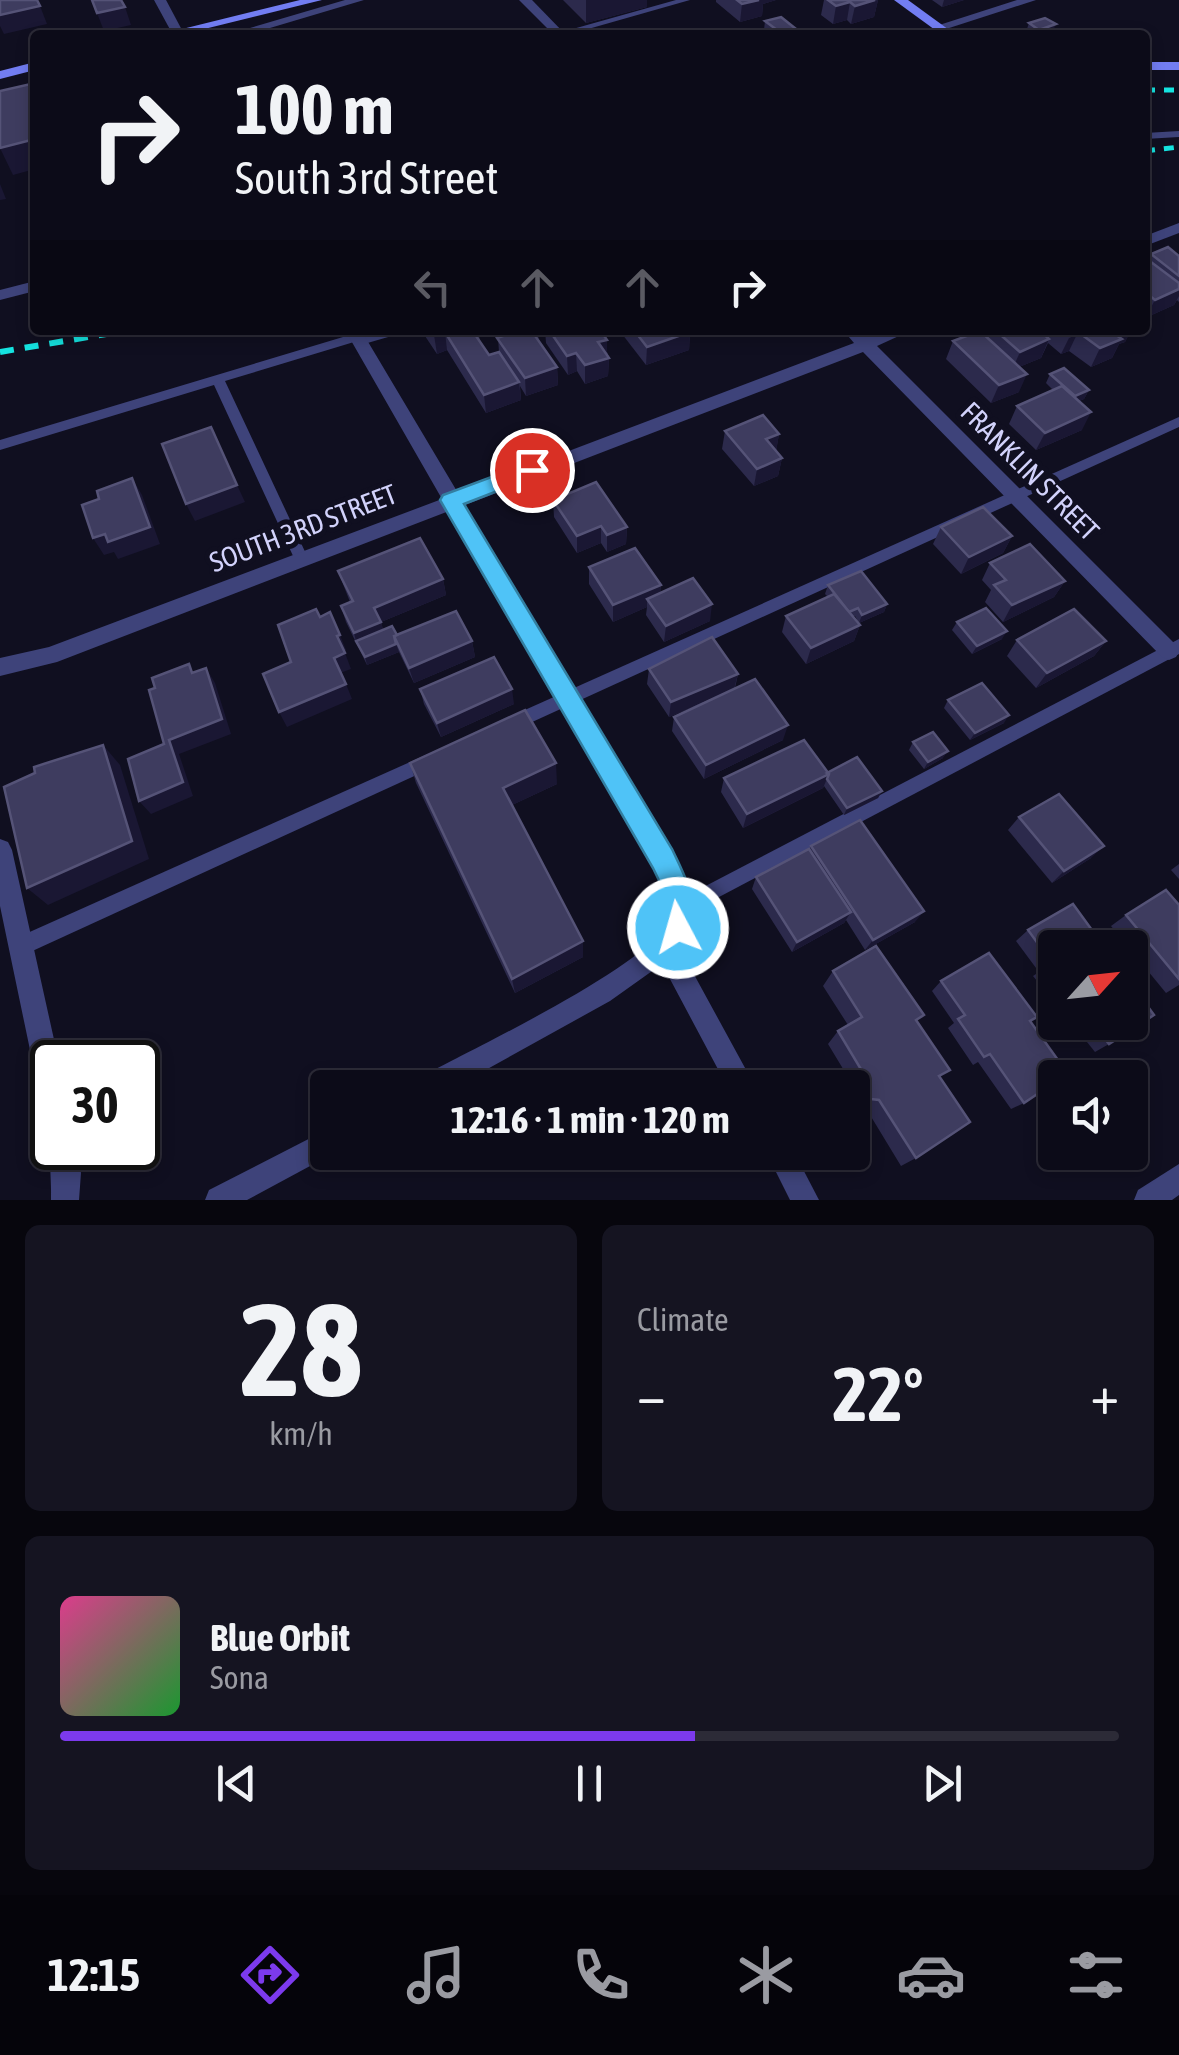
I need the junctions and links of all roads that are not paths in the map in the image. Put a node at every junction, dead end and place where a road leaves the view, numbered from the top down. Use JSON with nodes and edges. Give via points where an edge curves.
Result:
{"nodes":[{"id":1,"x":160,"y":0,"type":"edge"},
{"id":2,"x":316,"y":0,"type":"edge"},
{"id":3,"x":358,"y":0,"type":"edge"},
{"id":4,"x":525,"y":0,"type":"edge"},
{"id":5,"x":686,"y":0,"type":"edge"},
{"id":6,"x":900,"y":0,"type":"edge"},
{"id":7,"x":1030,"y":0,"type":"edge"},
{"id":8,"x":170,"y":30,"type":"edge"},
{"id":9,"x":188,"y":30,"type":"edge"},
{"id":10,"x":250,"y":30,"type":"edge"},
{"id":11,"x":556,"y":30,"type":"edge"},
{"id":12,"x":575,"y":30,"type":"edge"},
{"id":13,"x":943,"y":30,"type":"edge"},
{"id":14,"x":947,"y":30,"type":"edge"},
{"id":15,"x":1150,"y":66,"type":"edge"},
{"id":16,"x":1179,"y":66,"type":"edge"},
{"id":17,"x":30,"y":67,"type":"edge"},
{"id":18,"x":0,"y":75,"type":"edge"},
{"id":19,"x":1179,"y":134,"type":"edge"},
{"id":20,"x":1150,"y":136,"type":"edge"},
{"id":21,"x":1179,"y":228,"type":"edge"},
{"id":22,"x":1150,"y":239,"type":"edge"},
{"id":23,"x":30,"y":287,"type":"edge"},
{"id":24,"x":0,"y":295,"type":"edge"},
{"id":25,"x":357,"y":336,"type":"edge"},
{"id":26,"x":858,"y":337,"type":"edge"},
{"id":27,"x":218,"y":379,"type":"junction"},
{"id":28,"x":1179,"y":422,"type":"edge"},
{"id":29,"x":0,"y":445,"type":"edge"},
{"id":30,"x":1014,"y":494,"type":"junction"},
{"id":31,"x":450,"y":500,"type":"junction"},
{"id":32,"x":301,"y":558,"type":"junction"},
{"id":33,"x":1174,"y":648,"type":"edge"},
{"id":34,"x":0,"y":667,"type":"edge"},
{"id":35,"x":568,"y":698,"type":"junction"},
{"id":36,"x":494,"y":732,"type":"edge"},
{"id":37,"x":443,"y":755,"type":"edge"},
{"id":38,"x":0,"y":850,"type":"edge"},
{"id":39,"x":679,"y":908,"type":"junction"},
{"id":40,"x":22,"y":946,"type":"junction"},
{"id":41,"x":666,"y":947,"type":"junction"},
{"id":42,"x":41,"y":1040,"type":"edge"},
{"id":43,"x":458,"y":1070,"type":"edge"},
{"id":44,"x":733,"y":1070,"type":"edge"},
{"id":45,"x":310,"y":1152,"type":"edge"},
{"id":46,"x":67,"y":1170,"type":"edge"},
{"id":47,"x":789,"y":1170,"type":"edge"},
{"id":48,"x":1179,"y":1178,"type":"edge"},
{"id":49,"x":65,"y":1200,"type":"edge"},
{"id":50,"x":219,"y":1200,"type":"edge"},
{"id":51,"x":805,"y":1200,"type":"edge"},
{"id":52,"x":1148,"y":1200,"type":"edge"}],
"edges":[{"from":1,"to":8,"type":"street"},
{"from":2,"to":9,"type":"main road"},
{"from":3,"to":10,"type":"street"},
{"from":4,"to":11,"type":"street"},
{"from":5,"to":12,"type":"lane"},
{"from":6,"to":13,"type":"main road"},
{"from":7,"to":14,"type":"street"},
{"from":15,"to":16,"type":"main road"},
{"from":17,"to":18,"type":"main road"},
{"from":19,"to":20,"type":"lane"},
{"from":21,"to":22,"type":"street"},
{"from":23,"to":24,"type":"street"},
{"from":25,"to":27,"type":"lane"},
{"from":25,"to":31,"type":"street"},
{"from":26,"to":30,"type":"street","name":"FRANKLIN STREET"},
{"from":26,"to":31,"type":"street","name":"SOUTH 3RD STREET"},
{"from":27,"to":29,"type":"lane"},
{"from":27,"to":32,"type":"lane"},
{"from":28,"to":30,"type":"lane"},
{"from":30,"to":33,"type":"street","name":"FRANKLIN STREET"},
{"from":30,"to":35,"type":"lane"},
{"from":31,"to":32,"type":"street","name":"SOUTH 3RD STREET"},
{"from":31,"to":35,"type":"street"},
{"from":32,"to":34,"type":"street","name":"SOUTH 3RD STREET","via":[[50,656]]},
{"from":33,"to":39,"type":"lane"},
{"from":35,"to":36,"type":"lane"},
{"from":35,"to":39,"type":"street","via":[[663,858]]},
{"from":37,"to":40,"type":"lane"},
{"from":38,"to":40,"type":"street"},
{"from":39,"to":41,"type":"street","via":[[678,928]]},
{"from":40,"to":42,"type":"street"},
{"from":41,"to":43,"type":"street"},
{"from":41,"to":44,"type":"street"},
{"from":45,"to":50,"type":"street"},
{"from":46,"to":49,"type":"street"},
{"from":47,"to":51,"type":"street"},
{"from":48,"to":52,"type":"street"}]}
